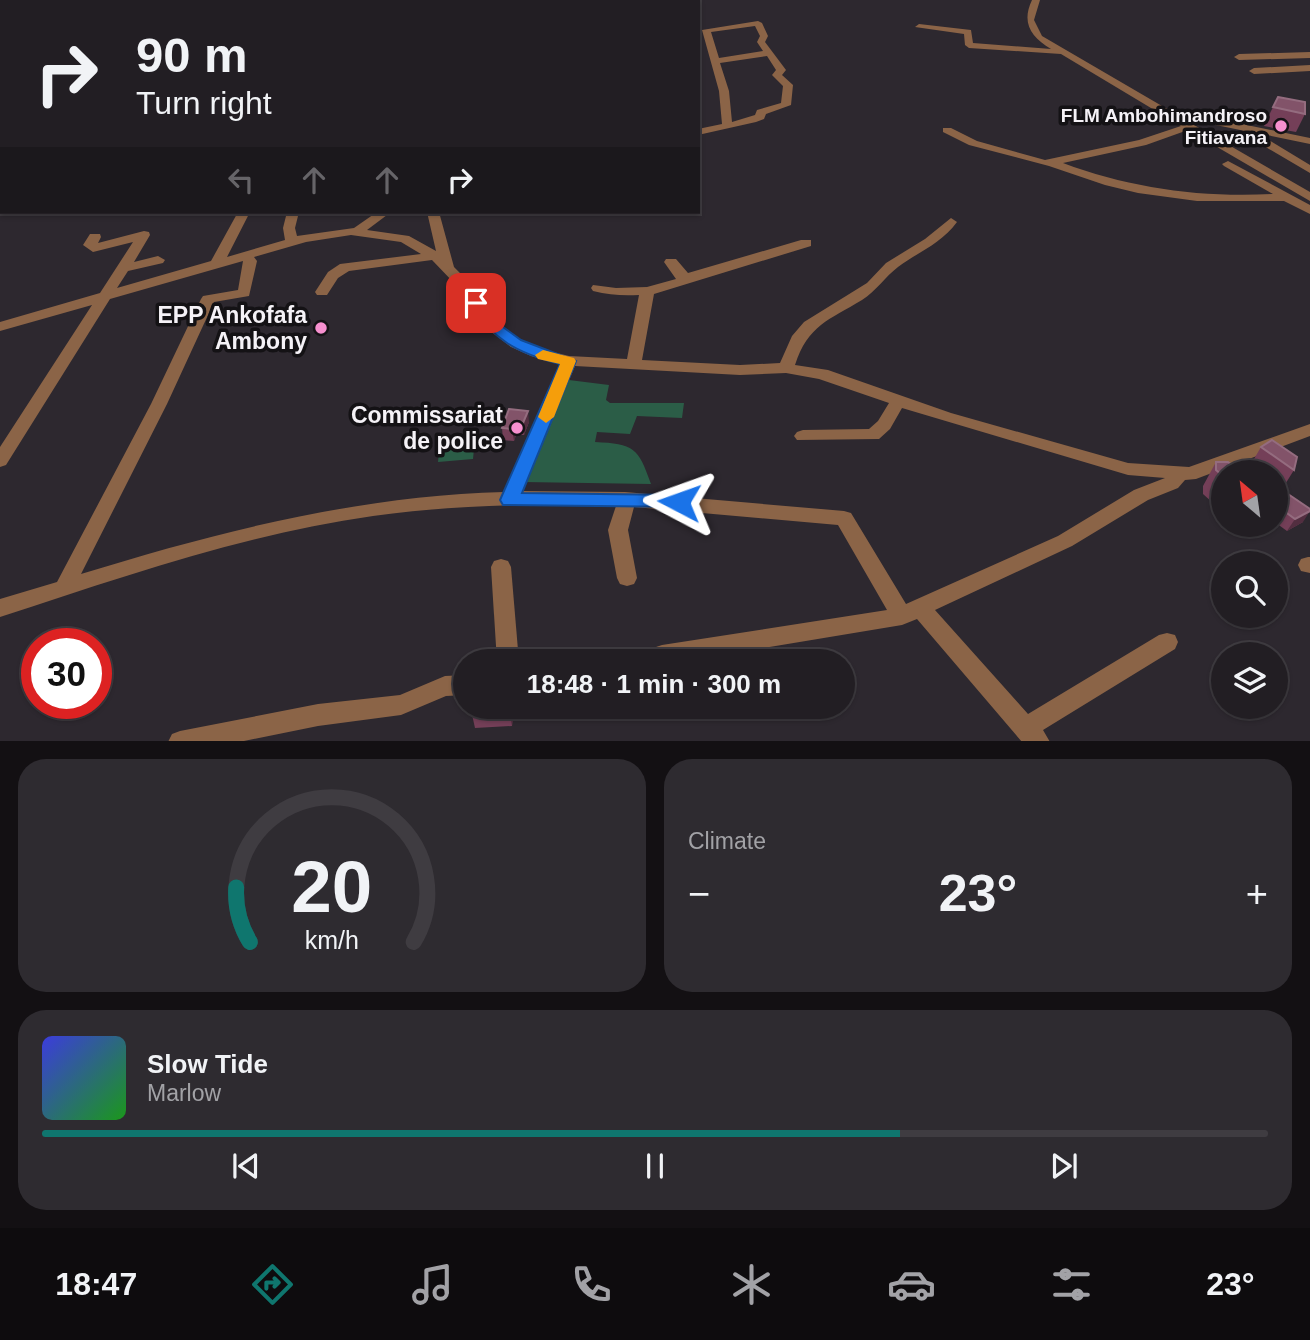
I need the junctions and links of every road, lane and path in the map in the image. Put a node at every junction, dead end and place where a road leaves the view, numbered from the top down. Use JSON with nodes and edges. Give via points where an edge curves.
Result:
{"nodes":[{"id":1,"x":1036,"y":0,"type":"edge"},
{"id":2,"x":919,"y":27,"type":"dead end"},
{"id":3,"x":1059,"y":51,"type":"junction"},
{"id":4,"x":770,"y":53,"type":"junction"},
{"id":5,"x":1310,"y":55,"type":"edge"},
{"id":6,"x":1239,"y":57,"type":"dead end"},
{"id":7,"x":714,"y":61,"type":"junction"},
{"id":8,"x":1310,"y":68,"type":"edge"},
{"id":9,"x":1254,"y":71,"type":"dead end"},
{"id":10,"x":1170,"y":114,"type":"junction"},
{"id":11,"x":1189,"y":126,"type":"junction"},
{"id":12,"x":727,"y":127,"type":"junction"},
{"id":13,"x":1240,"y":128,"type":"junction"},
{"id":14,"x":947,"y":130,"type":"dead end"},
{"id":15,"x":700,"y":132,"type":"edge"},
{"id":16,"x":1310,"y":141,"type":"edge"},
{"id":17,"x":1053,"y":163,"type":"junction"},
{"id":18,"x":1228,"y":164,"type":"dead end"},
{"id":19,"x":1310,"y":170,"type":"edge"},
{"id":20,"x":1285,"y":197,"type":"junction"},
{"id":21,"x":1310,"y":197,"type":"edge"},
{"id":22,"x":1310,"y":210,"type":"edge"},
{"id":23,"x":243,"y":214,"type":"edge"},
{"id":24,"x":292,"y":214,"type":"edge"},
{"id":25,"x":381,"y":214,"type":"edge"},
{"id":26,"x":433,"y":214,"type":"edge"},
{"id":27,"x":951,"y":222,"type":"dead end"},
{"id":28,"x":356,"y":231,"type":"junction"},
{"id":29,"x":95,"y":237,"type":"dead end"},
{"id":30,"x":292,"y":242,"type":"junction"},
{"id":31,"x":806,"y":243,"type":"dead end"},
{"id":32,"x":246,"y":256,"type":"junction"},
{"id":33,"x":435,"y":256,"type":"junction"},
{"id":34,"x":158,"y":260,"type":"dead end"},
{"id":35,"x":671,"y":262,"type":"dead end"},
{"id":36,"x":215,"y":266,"type":"junction"},
{"id":37,"x":124,"y":268,"type":"junction"},
{"id":38,"x":447,"y":269,"type":"junction"},
{"id":39,"x":684,"y":278,"type":"junction"},
{"id":40,"x":598,"y":288,"type":"dead end"},
{"id":41,"x":647,"y":291,"type":"junction"},
{"id":42,"x":322,"y":292,"type":"dead end"},
{"id":43,"x":104,"y":299,"type":"junction"},
{"id":44,"x":0,"y":327,"type":"edge"},
{"id":45,"x":569,"y":361,"type":"junction"},
{"id":46,"x":634,"y":364,"type":"junction"},
{"id":47,"x":786,"y":368,"type":"junction"},
{"id":48,"x":898,"y":401,"type":"junction"},
{"id":49,"x":1310,"y":430,"type":"edge"},
{"id":50,"x":803,"y":436,"type":"dead end"},
{"id":51,"x":0,"y":461,"type":"edge"},
{"id":52,"x":1180,"y":474,"type":"junction"},
{"id":53,"x":625,"y":499,"type":"junction"},
{"id":54,"x":510,"y":500,"type":"junction"},
{"id":55,"x":501,"y":567,"type":"dead end"},
{"id":56,"x":627,"y":578,"type":"dead end"},
{"id":57,"x":64,"y":588,"type":"junction"},
{"id":58,"x":0,"y":608,"type":"edge"},
{"id":59,"x":911,"y":612,"type":"junction"},
{"id":60,"x":1167,"y":642,"type":"dead end"},
{"id":61,"x":508,"y":649,"type":"edge"},
{"id":62,"x":692,"y":649,"type":"edge"},
{"id":63,"x":453,"y":686,"type":"edge"},
{"id":64,"x":1032,"y":735,"type":"edge"},
{"id":65,"x":180,"y":741,"type":"edge"}],
"edges":[{"from":1,"to":3,"type":"street","via":[[1031,29]]},
{"from":2,"to":3,"type":"street","via":[[968,32],[969,45]]},
{"from":3,"to":10,"type":"street"},
{"from":4,"to":7,"type":"street"},
{"from":4,"to":7,"type":"street","via":[[761,42],[764,36],[758,23],[706,30]]},
{"from":4,"to":12,"type":"street","via":[[780,70],[777,75],[788,85],[786,104]]},
{"from":5,"to":6,"type":"street"},
{"from":7,"to":12,"type":"street","via":[[724,91]]},
{"from":8,"to":9,"type":"street"},
{"from":10,"to":11,"type":"street"},
{"from":10,"to":13,"type":"street"},
{"from":11,"to":17,"type":"street","via":[[1142,143]]},
{"from":11,"to":21,"type":"street"},
{"from":12,"to":15,"type":"street"},
{"from":13,"to":16,"type":"street"},
{"from":13,"to":19,"type":"street"},
{"from":14,"to":17,"type":"street","via":[[998,151]]},
{"from":17,"to":20,"type":"street","via":[[1166,195]]},
{"from":18,"to":20,"type":"street"},
{"from":20,"to":22,"type":"street"},
{"from":23,"to":36,"type":"street"},
{"from":24,"to":30,"type":"street"},
{"from":25,"to":28,"type":"street"},
{"from":26,"to":38,"type":"street"},
{"from":27,"to":47,"type":"street","via":[[943,233],[891,266],[872,286],[811,322],[794,342]]},
{"from":28,"to":30,"type":"street","via":[[335,231]]},
{"from":28,"to":33,"type":"street","via":[[404,239]]},
{"from":29,"to":37,"type":"street","via":[[93,248],[144,234]]},
{"from":30,"to":32,"type":"street"},
{"from":31,"to":39,"type":"street"},
{"from":32,"to":36,"type":"street"},
{"from":32,"to":57,"type":"street","via":[[250,261],[244,293],[208,299]]},
{"from":33,"to":38,"type":"street"},
{"from":33,"to":42,"type":"street","via":[[345,267]]},
{"from":34,"to":37,"type":"street"},
{"from":35,"to":39,"type":"street"},
{"from":36,"to":43,"type":"street"},
{"from":37,"to":43,"type":"street"},
{"from":38,"to":45,"type":"street","via":[[491,325],[516,344]]},
{"from":39,"to":41,"type":"street"},
{"from":40,"to":41,"type":"street"},
{"from":41,"to":46,"type":"street"},
{"from":43,"to":44,"type":"street"},
{"from":43,"to":51,"type":"street"},
{"from":45,"to":46,"type":"street"},
{"from":45,"to":54,"type":"street"},
{"from":46,"to":47,"type":"street"},
{"from":47,"to":48,"type":"street","via":[[821,374]]},
{"from":48,"to":50,"type":"street","via":[[873,435]]},
{"from":48,"to":52,"type":"street","via":[[1128,470]]},
{"from":49,"to":52,"type":"street"},
{"from":52,"to":59,"type":"street","via":[[1172,483],[1141,495],[1065,541]]},
{"from":53,"to":54,"type":"street"},
{"from":53,"to":56,"type":"street","via":[[618,530]]},
{"from":53,"to":59,"type":"street","via":[[844,518]]},
{"from":54,"to":57,"type":"street","via":[[427,503],[272,527]]},
{"from":55,"to":61,"type":"street"},
{"from":57,"to":58,"type":"street"},
{"from":59,"to":62,"type":"street"},
{"from":59,"to":64,"type":"street"},
{"from":60,"to":64,"type":"street"},
{"from":63,"to":65,"type":"street","via":[[401,705]]}]}
